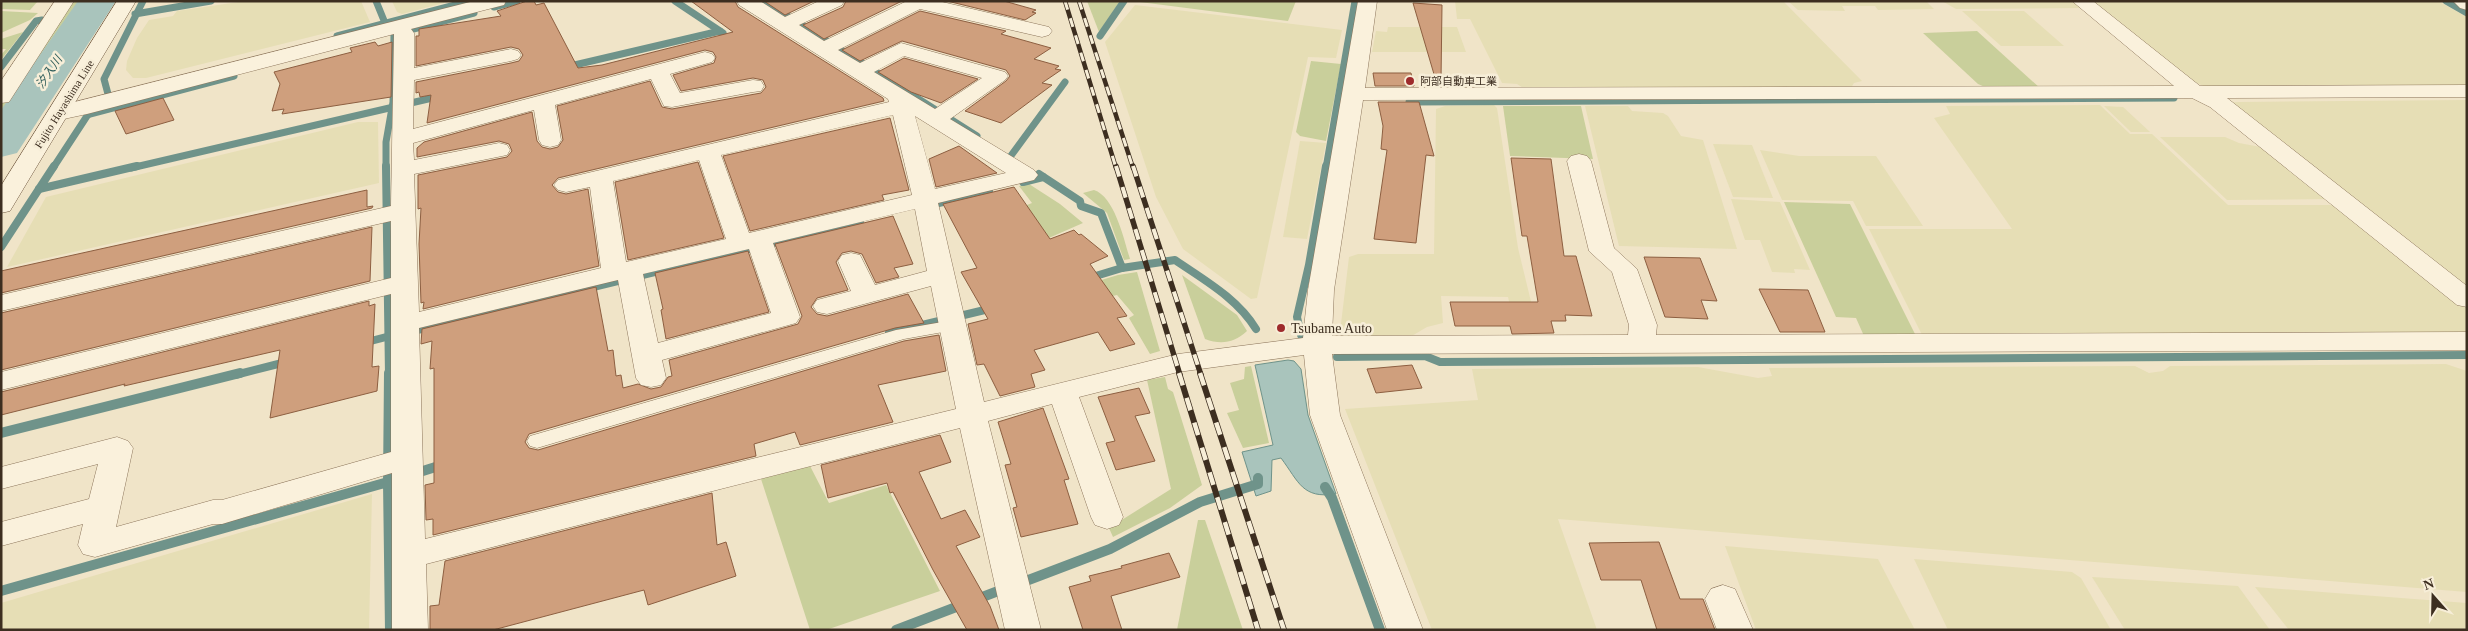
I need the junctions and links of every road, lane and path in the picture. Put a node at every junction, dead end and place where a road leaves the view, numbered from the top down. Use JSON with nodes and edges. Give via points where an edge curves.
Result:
{"nodes":[{"id":1,"x":65,"y":1,"type":"edge"},
{"id":2,"x":127,"y":1,"type":"edge"},
{"id":3,"x":497,"y":1,"type":"edge"},
{"id":4,"x":746,"y":1,"type":"edge"},
{"id":5,"x":835,"y":1,"type":"edge"},
{"id":6,"x":1008,"y":1,"type":"edge"},
{"id":7,"x":1368,"y":1,"type":"edge"},
{"id":8,"x":2081,"y":1,"type":"edge"},
{"id":9,"x":2462,"y":1,"type":"edge"},
{"id":10,"x":924,"y":3,"type":"edge"},
{"id":11,"x":2467,"y":4,"type":"edge"},
{"id":12,"x":983,"y":16,"type":"junction"},
{"id":13,"x":790,"y":22,"type":"junction"},
{"id":14,"x":402,"y":30,"type":"junction"},
{"id":15,"x":1042,"y":31,"type":"dead end"},
{"id":16,"x":829,"y":46,"type":"junction"},
{"id":17,"x":512,"y":55,"type":"dead end"},
{"id":18,"x":706,"y":58,"type":"dead end"},
{"id":19,"x":865,"y":68,"type":"junction"},
{"id":20,"x":656,"y":71,"type":"junction"},
{"id":21,"x":404,"y":76,"type":"junction"},
{"id":22,"x":753,"y":86,"type":"dead end"},
{"id":23,"x":2467,"y":91,"type":"edge"},
{"id":24,"x":1354,"y":94,"type":"junction"},
{"id":25,"x":2206,"y":96,"type":"junction"},
{"id":26,"x":1,"y":97,"type":"edge"},
{"id":27,"x":899,"y":101,"type":"junction"},
{"id":28,"x":544,"y":102,"type":"junction"},
{"id":29,"x":59,"y":112,"type":"junction"},
{"id":30,"x":940,"y":115,"type":"junction"},
{"id":31,"x":402,"y":138,"type":"junction"},
{"id":32,"x":550,"y":140,"type":"dead end"},
{"id":33,"x":499,"y":150,"type":"dead end"},
{"id":34,"x":708,"y":152,"type":"junction"},
{"id":35,"x":1579,"y":161,"type":"dead end"},
{"id":36,"x":402,"y":170,"type":"junction"},
{"id":37,"x":600,"y":177,"type":"junction"},
{"id":38,"x":566,"y":185,"type":"dead end"},
{"id":39,"x":927,"y":203,"type":"junction"},
{"id":40,"x":1,"y":206,"type":"edge"},
{"id":41,"x":391,"y":214,"type":"junction"},
{"id":42,"x":755,"y":244,"type":"junction"},
{"id":43,"x":851,"y":261,"type":"dead end"},
{"id":44,"x":626,"y":275,"type":"junction"},
{"id":45,"x":942,"y":275,"type":"junction"},
{"id":46,"x":392,"y":287,"type":"junction"},
{"id":47,"x":866,"y":296,"type":"junction"},
{"id":48,"x":2467,"y":298,"type":"edge"},
{"id":49,"x":1,"y":303,"type":"edge"},
{"id":50,"x":826,"y":306,"type":"dead end"},
{"id":51,"x":953,"y":321,"type":"junction"},
{"id":52,"x":406,"y":329,"type":"junction"},
{"id":53,"x":2467,"y":341,"type":"edge"},
{"id":54,"x":1641,"y":344,"type":"junction"},
{"id":55,"x":1317,"y":345,"type":"junction"},
{"id":56,"x":1,"y":381,"type":"edge"},
{"id":57,"x":1062,"y":392,"type":"junction"},
{"id":58,"x":972,"y":415,"type":"junction"},
{"id":59,"x":537,"y":441,"type":"dead end"},
{"id":60,"x":398,"y":468,"type":"junction"},
{"id":61,"x":1,"y":478,"type":"edge"},
{"id":62,"x":104,"y":507,"type":"junction"},
{"id":63,"x":1107,"y":516,"type":"dead end"},
{"id":64,"x":1,"y":534,"type":"edge"},
{"id":65,"x":409,"y":556,"type":"junction"},
{"id":66,"x":410,"y":630,"type":"edge"},
{"id":67,"x":1024,"y":630,"type":"edge"},
{"id":68,"x":1405,"y":630,"type":"edge"}],
"edges":[{"from":1,"to":26,"type":"street"},
{"from":2,"to":29,"type":"street","name":"Fujito Hayashima Line"},
{"from":3,"to":14,"type":"street"},
{"from":4,"to":13,"type":"street"},
{"from":5,"to":13,"type":"street"},
{"from":6,"to":12,"type":"street"},
{"from":7,"to":24,"type":"street"},
{"from":8,"to":25,"type":"street"},
{"from":9,"to":11,"type":"street"},
{"from":10,"to":12,"type":"street"},
{"from":10,"to":16,"type":"street"},
{"from":12,"to":15,"type":"street"},
{"from":13,"to":16,"type":"street"},
{"from":14,"to":21,"type":"street"},
{"from":14,"to":29,"type":"street"},
{"from":16,"to":19,"type":"street"},
{"from":17,"to":21,"type":"street"},
{"from":18,"to":20,"type":"street"},
{"from":19,"to":27,"type":"street"},
{"from":19,"to":30,"type":"street","via":[[901,49],[998,76]]},
{"from":20,"to":22,"type":"street","via":[[672,101]]},
{"from":20,"to":28,"type":"street"},
{"from":21,"to":31,"type":"street"},
{"from":23,"to":25,"type":"street"},
{"from":24,"to":25,"type":"street"},
{"from":24,"to":55,"type":"street","via":[[1321,290]]},
{"from":25,"to":48,"type":"street"},
{"from":27,"to":30,"type":"street"},
{"from":27,"to":34,"type":"street","via":[[850,118]]},
{"from":27,"to":39,"type":"street"},
{"from":28,"to":31,"type":"street"},
{"from":28,"to":32,"type":"street"},
{"from":29,"to":40,"type":"street","name":"Fujito Hayashima Line"},
{"from":30,"to":39,"type":"street","via":[[1026,175],[963,189]]},
{"from":31,"to":36,"type":"street"},
{"from":33,"to":36,"type":"street"},
{"from":34,"to":37,"type":"street"},
{"from":34,"to":42,"type":"street"},
{"from":35,"to":54,"type":"street","via":[[1602,251],[1624,269],[1643,326]]},
{"from":36,"to":41,"type":"street"},
{"from":37,"to":38,"type":"street"},
{"from":37,"to":44,"type":"street"},
{"from":39,"to":42,"type":"street"},
{"from":39,"to":45,"type":"street"},
{"from":41,"to":46,"type":"street"},
{"from":41,"to":49,"type":"street"},
{"from":42,"to":44,"type":"street"},
{"from":42,"to":44,"type":"street","via":[[786,317],[649,366]]},
{"from":43,"to":47,"type":"street"},
{"from":44,"to":52,"type":"street"},
{"from":45,"to":47,"type":"street"},
{"from":45,"to":51,"type":"street"},
{"from":46,"to":52,"type":"street"},
{"from":46,"to":56,"type":"street"},
{"from":47,"to":50,"type":"street"},
{"from":51,"to":58,"type":"street"},
{"from":51,"to":59,"type":"lane"},
{"from":52,"to":60,"type":"street"},
{"from":53,"to":54,"type":"street"},
{"from":54,"to":55,"type":"street"},
{"from":55,"to":57,"type":"street","via":[[1178,363]]},
{"from":55,"to":68,"type":"street","via":[[1325,415]]},
{"from":57,"to":58,"type":"street"},
{"from":57,"to":63,"type":"street"},
{"from":58,"to":65,"type":"street"},
{"from":58,"to":67,"type":"street"},
{"from":60,"to":62,"type":"street","via":[[213,512],[95,545]]},
{"from":60,"to":65,"type":"street"},
{"from":61,"to":62,"type":"street","via":[[117,448]]},
{"from":62,"to":64,"type":"street"},
{"from":65,"to":66,"type":"street"}]}
